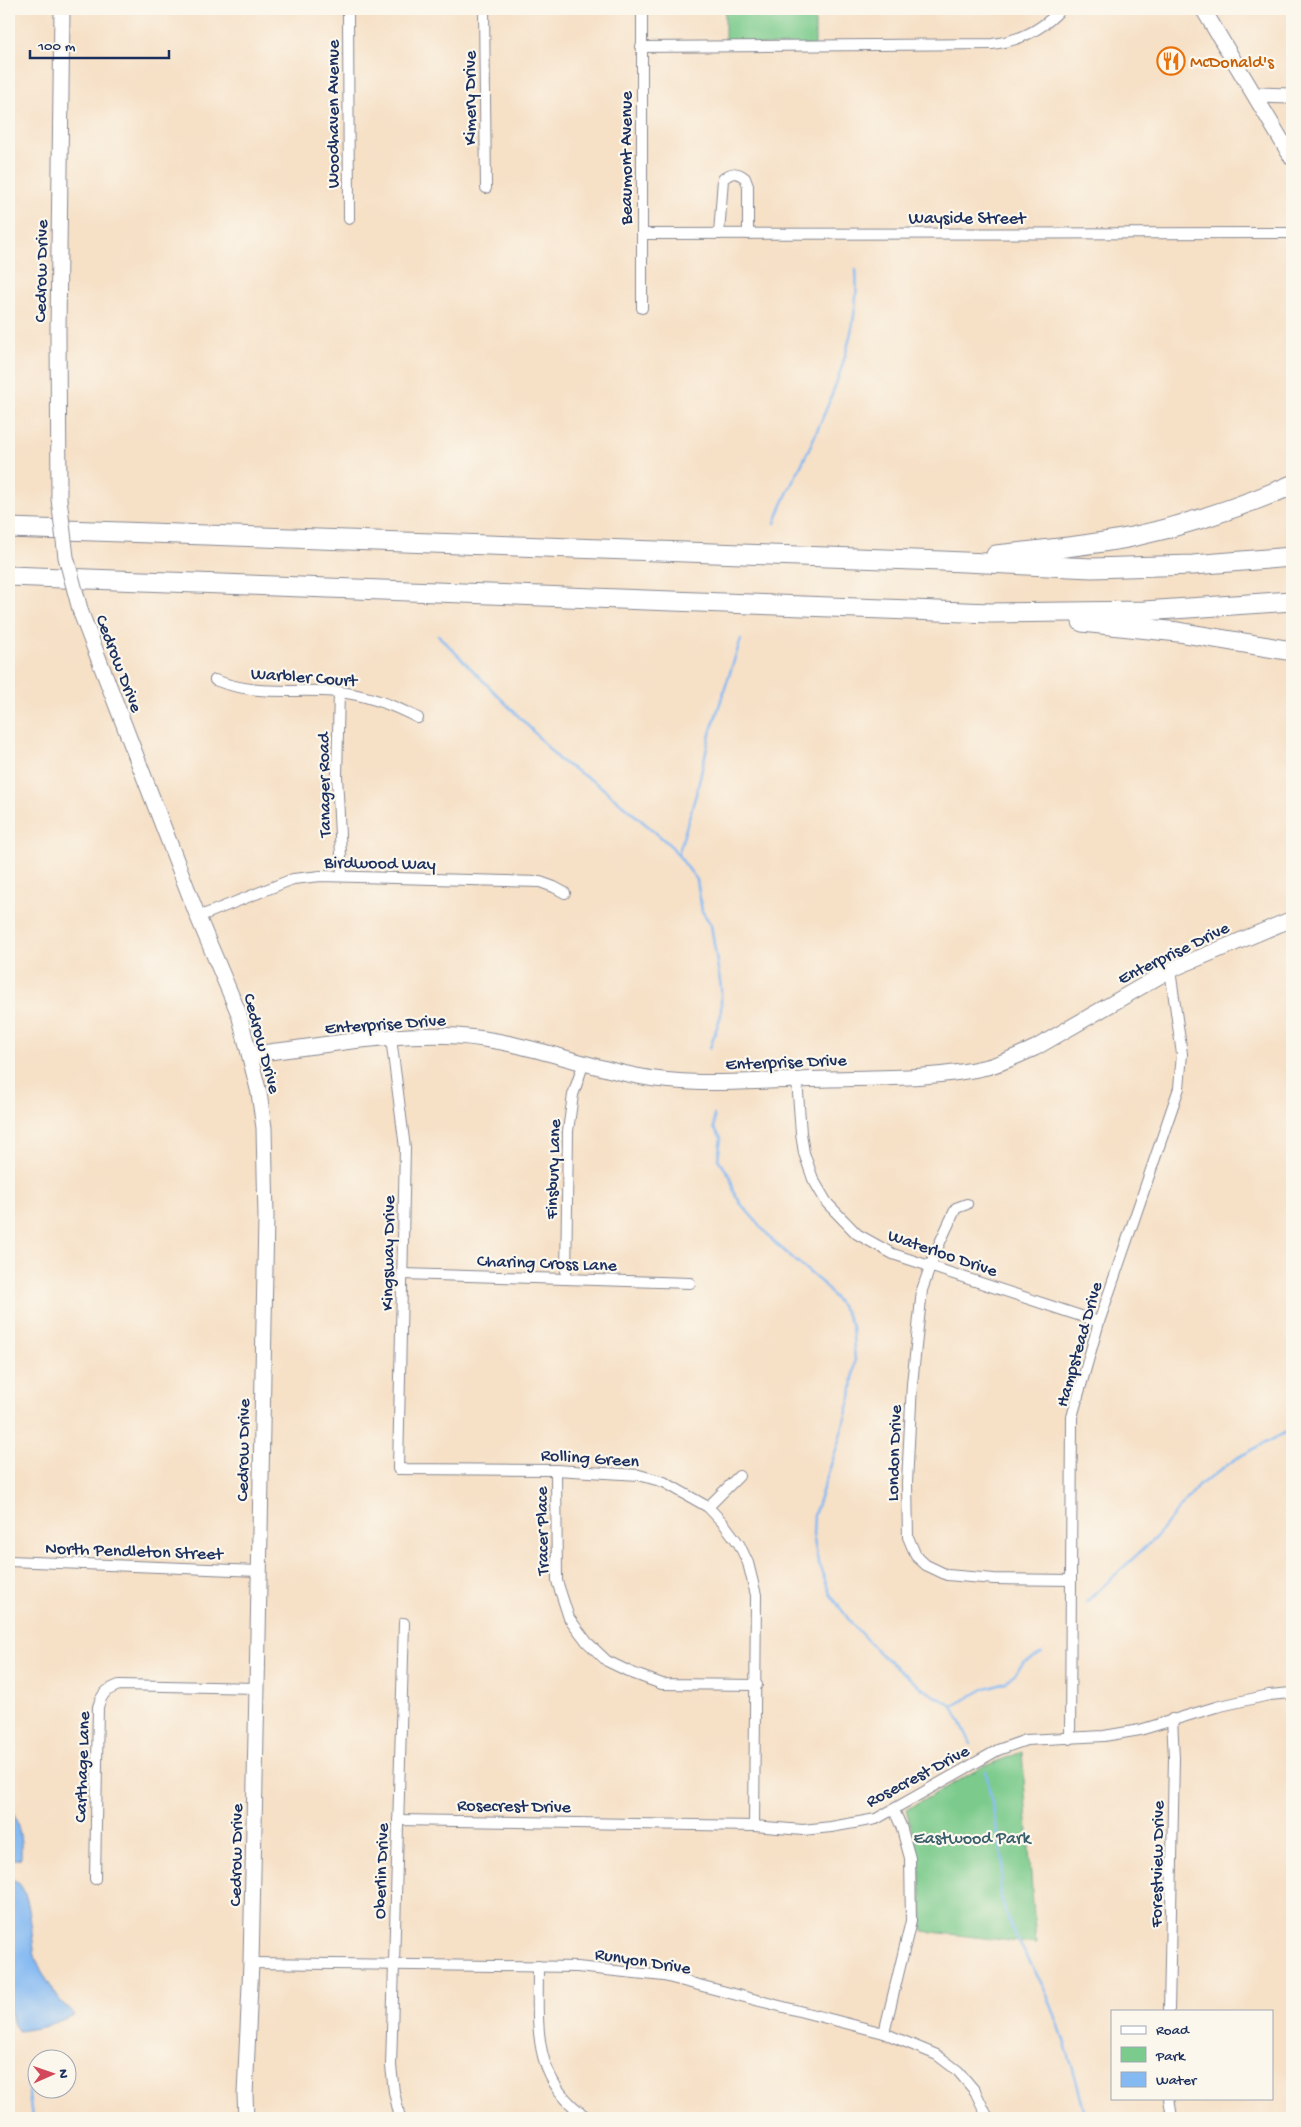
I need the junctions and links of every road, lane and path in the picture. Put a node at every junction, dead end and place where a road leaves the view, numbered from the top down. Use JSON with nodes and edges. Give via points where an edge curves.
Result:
{"nodes":[{"id":1,"x":62,"y":9,"type":"edge"},
{"id":2,"x":348,"y":9,"type":"edge"},
{"id":3,"x":484,"y":9,"type":"edge"},
{"id":4,"x":642,"y":9,"type":"edge"},
{"id":5,"x":1061,"y":9,"type":"edge"},
{"id":6,"x":1203,"y":9,"type":"edge"},
{"id":7,"x":642,"y":47,"type":"junction"},
{"id":8,"x":1255,"y":95,"type":"junction"},
{"id":9,"x":1292,"y":96,"type":"edge"},
{"id":10,"x":1292,"y":158,"type":"edge"},
{"id":11,"x":486,"y":188,"type":"dead end"},
{"id":12,"x":349,"y":219,"type":"dead end"},
{"id":13,"x":1292,"y":232,"type":"edge"},
{"id":14,"x":642,"y":234,"type":"junction"},
{"id":15,"x":719,"y":234,"type":"junction"},
{"id":16,"x":748,"y":234,"type":"junction"},
{"id":17,"x":642,"y":308,"type":"dead end"},
{"id":18,"x":1292,"y":485,"type":"edge"},
{"id":19,"x":9,"y":528,"type":"edge"},
{"id":20,"x":1292,"y":557,"type":"edge"},
{"id":21,"x":942,"y":560,"type":"junction"},
{"id":22,"x":9,"y":576,"type":"edge"},
{"id":23,"x":1292,"y":601,"type":"edge"},
{"id":24,"x":991,"y":613,"type":"junction"},
{"id":25,"x":1292,"y":652,"type":"edge"},
{"id":26,"x":214,"y":680,"type":"dead end"},
{"id":27,"x":339,"y":692,"type":"junction"},
{"id":28,"x":418,"y":718,"type":"dead end"},
{"id":29,"x":342,"y":876,"type":"junction"},
{"id":30,"x":565,"y":894,"type":"dead end"},
{"id":31,"x":198,"y":917,"type":"junction"},
{"id":32,"x":1292,"y":918,"type":"edge"},
{"id":33,"x":1170,"y":970,"type":"junction"},
{"id":34,"x":391,"y":1038,"type":"junction"},
{"id":35,"x":251,"y":1054,"type":"junction"},
{"id":36,"x":584,"y":1062,"type":"junction"},
{"id":37,"x":797,"y":1080,"type":"junction"},
{"id":38,"x":967,"y":1204,"type":"dead end"},
{"id":39,"x":930,"y":1266,"type":"junction"},
{"id":40,"x":403,"y":1274,"type":"junction"},
{"id":41,"x":566,"y":1279,"type":"junction"},
{"id":42,"x":690,"y":1283,"type":"dead end"},
{"id":43,"x":1099,"y":1322,"type":"junction"},
{"id":44,"x":398,"y":1469,"type":"joint"},
{"id":45,"x":556,"y":1470,"type":"junction"},
{"id":46,"x":739,"y":1476,"type":"dead end"},
{"id":47,"x":708,"y":1507,"type":"junction"},
{"id":48,"x":9,"y":1561,"type":"edge"},
{"id":49,"x":258,"y":1571,"type":"junction"},
{"id":50,"x":1071,"y":1580,"type":"junction"},
{"id":51,"x":404,"y":1623,"type":"dead end"},
{"id":52,"x":757,"y":1685,"type":"junction"},
{"id":53,"x":257,"y":1688,"type":"junction"},
{"id":54,"x":1292,"y":1693,"type":"edge"},
{"id":55,"x":1172,"y":1718,"type":"junction"},
{"id":56,"x":1070,"y":1739,"type":"junction"},
{"id":57,"x":894,"y":1810,"type":"junction"},
{"id":58,"x":398,"y":1820,"type":"junction"},
{"id":59,"x":754,"y":1826,"type":"junction"},
{"id":60,"x":95,"y":1879,"type":"dead end"},
{"id":61,"x":251,"y":1963,"type":"junction"},
{"id":62,"x":394,"y":1965,"type":"junction"},
{"id":63,"x":538,"y":1966,"type":"junction"},
{"id":64,"x":1170,"y":2010,"type":"edge"},
{"id":65,"x":884,"y":2033,"type":"junction"},
{"id":66,"x":1169,"y":2100,"type":"edge"},
{"id":67,"x":246,"y":2118,"type":"edge"},
{"id":68,"x":400,"y":2118,"type":"edge"},
{"id":69,"x":588,"y":2118,"type":"edge"},
{"id":70,"x":988,"y":2118,"type":"edge"},
{"id":71,"x":1172,"y":2118,"type":"edge"}],
"edges":[{"from":1,"to":31,"type":"street","name":"Cedrow Drive","bridge":true,"via":[[58,499],[66,557],[81,612]]},
{"from":2,"to":12,"type":"street","name":"Woodhaven Avenue"},
{"from":3,"to":11,"type":"street","name":"Kimery Drive"},
{"from":4,"to":7,"type":"street","name":"Beaumont Avenue"},
{"from":5,"to":7,"type":"street","via":[[1025,36],[992,44]]},
{"from":6,"to":8,"type":"street"},
{"from":7,"to":14,"type":"street","name":"Beaumont Avenue"},
{"from":8,"to":9,"type":"street"},
{"from":8,"to":10,"type":"street"},
{"from":13,"to":16,"type":"street","name":"Wayside Street"},
{"from":14,"to":15,"type":"street","name":"Wayside Street"},
{"from":14,"to":17,"type":"street","name":"Beaumont Avenue"},
{"from":15,"to":16,"type":"street","name":"Wayside Street"},
{"from":15,"to":16,"type":"street","via":[[723,179],[736,173],[745,178],[748,186]]},
{"from":18,"to":21,"type":"highway","via":[[1212,515],[1132,537]]},
{"from":19,"to":21,"type":"highway"},
{"from":20,"to":21,"type":"highway","via":[[1193,565],[1092,568]]},
{"from":22,"to":24,"type":"highway"},
{"from":23,"to":24,"type":"highway","via":[[1144,610]]},
{"from":24,"to":25,"type":"highway","via":[[1147,628]]},
{"from":26,"to":27,"type":"street","name":"Warbler Court","via":[[248,690]]},
{"from":27,"to":28,"type":"street","name":"Warbler Court","via":[[382,702]]},
{"from":27,"to":29,"type":"street","name":"Tanager Road","via":[[337,775]]},
{"from":29,"to":30,"type":"street","name":"Birdwood Way","via":[[540,882]]},
{"from":29,"to":31,"type":"street","name":"Birdwood Way","via":[[294,879]]},
{"from":31,"to":35,"type":"street","name":"Cedrow Drive","via":[[239,1014]]},
{"from":32,"to":33,"type":"street","name":"Enterprise Drive"},
{"from":33,"to":37,"type":"street","name":"Enterprise Drive","via":[[1035,1048],[988,1066],[940,1075]]},
{"from":33,"to":43,"type":"street","name":"Hampstead Drive","via":[[1182,1054],[1179,1088]]},
{"from":34,"to":35,"type":"street","name":"Enterprise Drive"},
{"from":34,"to":36,"type":"street","name":"Enterprise Drive","via":[[484,1039]]},
{"from":34,"to":40,"type":"street","name":"Kingsway Drive","via":[[405,1148]]},
{"from":35,"to":49,"type":"street","name":"Cedrow Drive","via":[[260,1092],[266,1162]]},
{"from":36,"to":37,"type":"street","name":"Enterprise Drive","via":[[637,1076],[684,1082]]},
{"from":36,"to":41,"type":"street","name":"Finsbury Lane","via":[[573,1096],[568,1131]]},
{"from":37,"to":39,"type":"street","name":"Waterloo Drive","via":[[804,1153],[827,1203],[846,1224],[870,1242],[892,1254]]},
{"from":38,"to":39,"type":"street","name":"London Drive","via":[[956,1208]]},
{"from":39,"to":43,"type":"street","name":"Waterloo Drive"},
{"from":39,"to":50,"type":"street","name":"London Drive","via":[[922,1290],[912,1384],[907,1529],[911,1547],[926,1565],[947,1575]]},
{"from":40,"to":41,"type":"street","name":"Charing Cross Lane"},
{"from":40,"to":44,"type":"street","name":"Kingsway Drive"},
{"from":41,"to":42,"type":"street","name":"Charing Cross Lane"},
{"from":43,"to":50,"type":"street","name":"Hampstead Drive","via":[[1072,1417]]},
{"from":44,"to":45,"type":"street","name":"Rolling Green"},
{"from":45,"to":47,"type":"street","name":"Rolling Green","via":[[641,1475],[664,1482]]},
{"from":45,"to":52,"type":"street","name":"Tracer Place","via":[[557,1581],[569,1618],[586,1642],[608,1660],[662,1684]]},
{"from":46,"to":47,"type":"street"},
{"from":47,"to":52,"type":"street","name":"Rolling Green","via":[[739,1544],[750,1571],[756,1595]]},
{"from":48,"to":49,"type":"street","name":"North Pendleton Street"},
{"from":49,"to":53,"type":"street","name":"Cedrow Drive"},
{"from":50,"to":56,"type":"street","name":"Hampstead Drive"},
{"from":51,"to":58,"type":"street","name":"Oberlin Drive"},
{"from":52,"to":59,"type":"street","name":"Rolling Green"},
{"from":53,"to":60,"type":"street","name":"Carthage Lane","via":[[119,1685],[101,1695],[98,1707]]},
{"from":53,"to":61,"type":"street","name":"Cedrow Drive"},
{"from":54,"to":55,"type":"street","name":"Rosecrest Drive","via":[[1260,1697]]},
{"from":55,"to":56,"type":"street","name":"Rosecrest Drive","via":[[1140,1730]]},
{"from":55,"to":64,"type":"street","name":"Forestview Drive"},
{"from":56,"to":57,"type":"street","name":"Rosecrest Drive","via":[[1026,1740],[998,1750]]},
{"from":57,"to":59,"type":"street","name":"Rosecrest Drive","via":[[876,1819],[831,1827],[803,1830]]},
{"from":57,"to":65,"type":"street","via":[[910,1858],[911,1921]]},
{"from":58,"to":59,"type":"street","name":"Rosecrest Drive"},
{"from":58,"to":62,"type":"street","name":"Oberlin Drive"},
{"from":61,"to":62,"type":"street","name":"Runyon Drive"},
{"from":61,"to":67,"type":"street","name":"Cedrow Drive"},
{"from":62,"to":63,"type":"street","name":"Runyon Drive"},
{"from":62,"to":68,"type":"street","name":"Oberlin Drive","via":[[391,2066]]},
{"from":63,"to":65,"type":"street","name":"Runyon Drive","via":[[664,1976]]},
{"from":63,"to":69,"type":"street","via":[[538,2037],[545,2066],[566,2100]]},
{"from":65,"to":70,"type":"street","name":"Runyon Drive","via":[[937,2054],[958,2071],[975,2091]]},
{"from":66,"to":71,"type":"street"}]}
